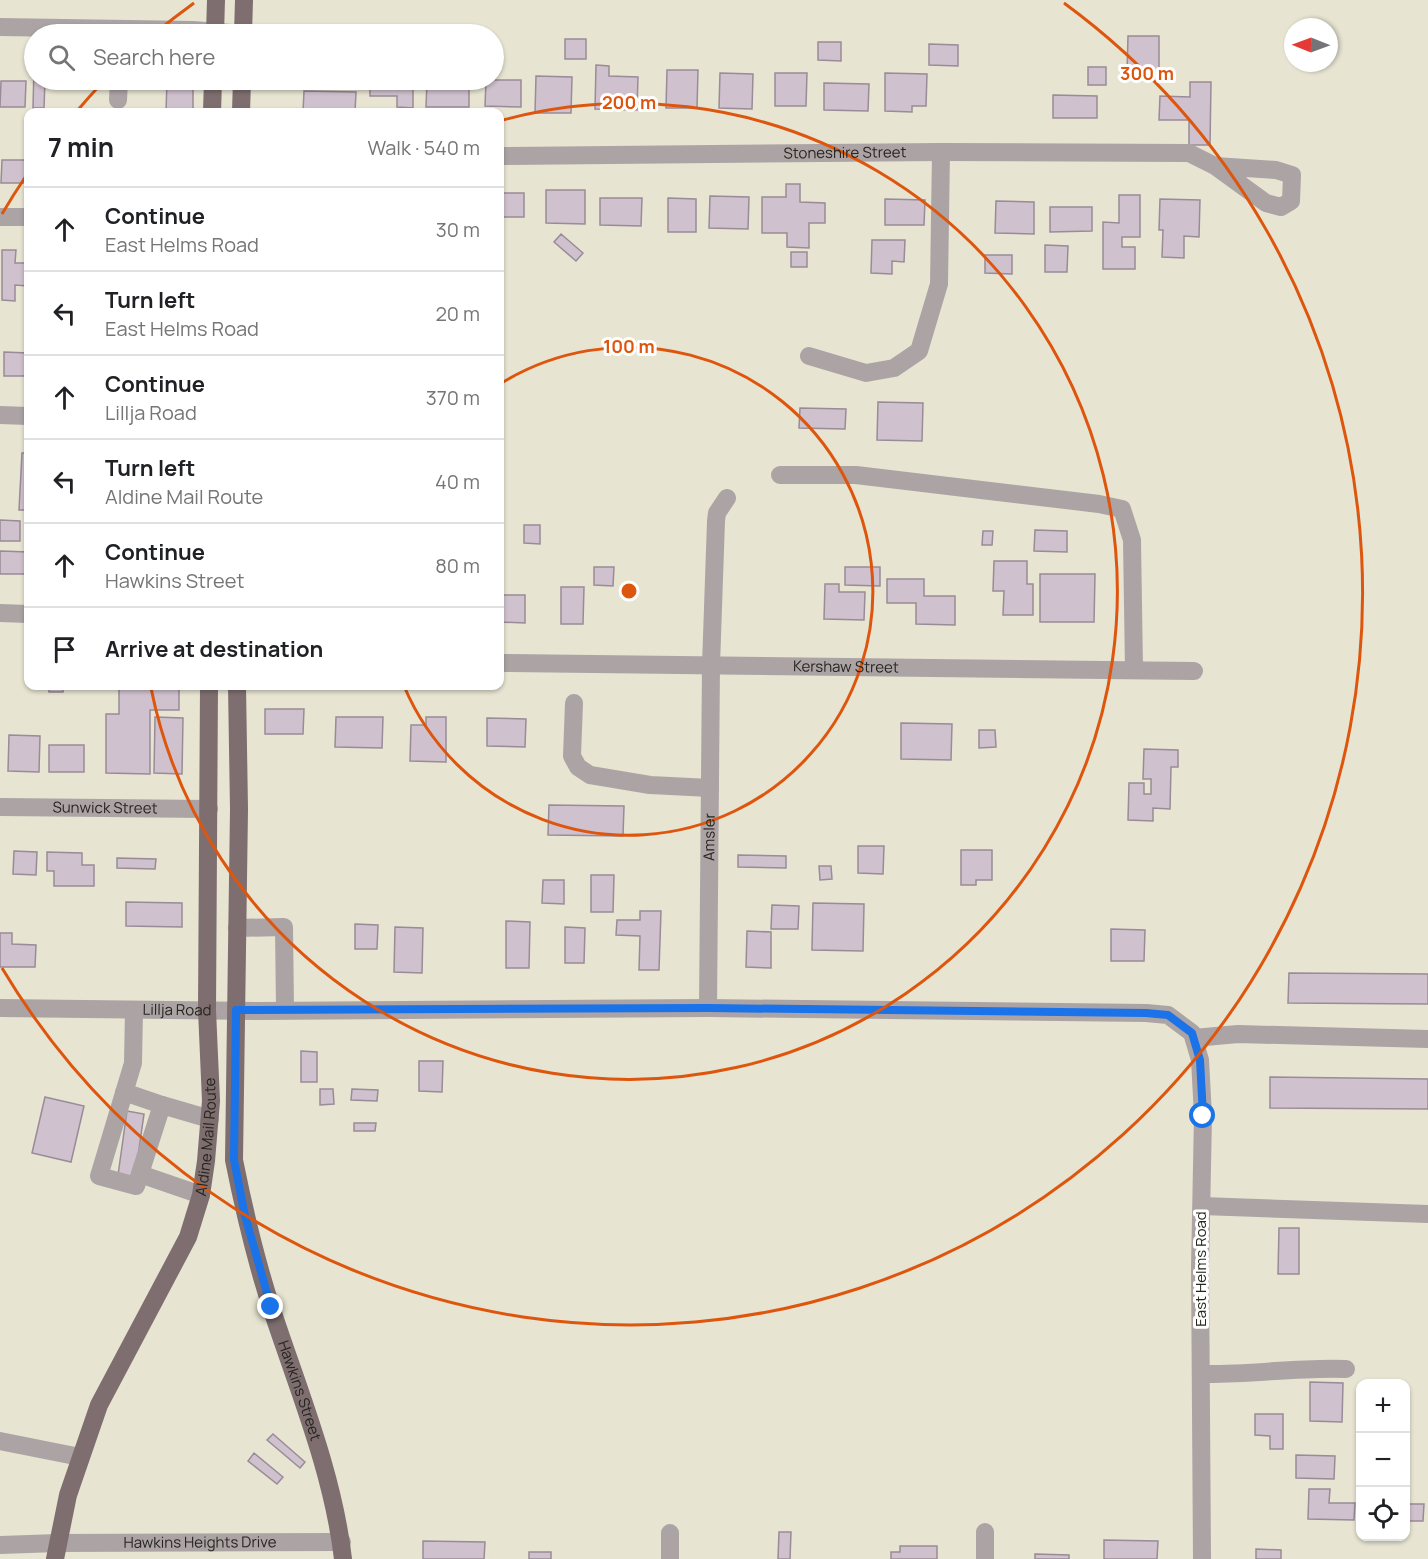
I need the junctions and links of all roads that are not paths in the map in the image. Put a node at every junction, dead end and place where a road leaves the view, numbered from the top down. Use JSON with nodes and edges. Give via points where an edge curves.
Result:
{"nodes":[{"id":1,"x":216,"y":0,"type":"edge"},
{"id":2,"x":244,"y":0,"type":"edge"},
{"id":3,"x":215,"y":24,"type":"edge"},
{"id":4,"x":243,"y":24,"type":"edge"},
{"id":5,"x":0,"y":27,"type":"edge"},
{"id":6,"x":24,"y":28,"type":"edge"},
{"id":7,"x":118,"y":90,"type":"edge"},
{"id":8,"x":213,"y":90,"type":"edge"},
{"id":9,"x":242,"y":90,"type":"edge"},
{"id":10,"x":118,"y":100,"type":"dead end"},
{"id":11,"x":212,"y":108,"type":"edge"},
{"id":12,"x":241,"y":108,"type":"edge"},
{"id":13,"x":941,"y":152,"type":"junction"},
{"id":14,"x":504,"y":156,"type":"edge"},
{"id":15,"x":1215,"y":166,"type":"dead end"},
{"id":16,"x":0,"y":217,"type":"edge"},
{"id":17,"x":24,"y":217,"type":"edge"},
{"id":18,"x":809,"y":356,"type":"dead end"},
{"id":19,"x":0,"y":415,"type":"edge"},
{"id":20,"x":24,"y":416,"type":"edge"},
{"id":21,"x":780,"y":475,"type":"dead end"},
{"id":22,"x":727,"y":498,"type":"dead end"},
{"id":23,"x":0,"y":613,"type":"edge"},
{"id":24,"x":24,"y":614,"type":"edge"},
{"id":25,"x":504,"y":663,"type":"edge"},
{"id":26,"x":711,"y":665,"type":"junction"},
{"id":27,"x":1134,"y":670,"type":"junction"},
{"id":28,"x":1194,"y":671,"type":"dead end"},
{"id":29,"x":209,"y":690,"type":"edge"},
{"id":30,"x":237,"y":690,"type":"edge"},
{"id":31,"x":574,"y":703,"type":"dead end"},
{"id":32,"x":710,"y":788,"type":"junction"},
{"id":33,"x":0,"y":807,"type":"edge"},
{"id":34,"x":210,"y":809,"type":"junction"},
{"id":35,"x":237,"y":928,"type":"junction"},
{"id":36,"x":0,"y":1008,"type":"edge"},
{"id":37,"x":708,"y":1008,"type":"junction"},
{"id":38,"x":285,"y":1009,"type":"junction"},
{"id":39,"x":134,"y":1010,"type":"junction"},
{"id":40,"x":207,"y":1010,"type":"junction"},
{"id":41,"x":236,"y":1010,"type":"junction"},
{"id":42,"x":1194,"y":1038,"type":"junction"},
{"id":43,"x":1428,"y":1039,"type":"edge"},
{"id":44,"x":124,"y":1092,"type":"junction"},
{"id":45,"x":162,"y":1105,"type":"junction"},
{"id":46,"x":235,"y":1118,"type":"joint"},
{"id":47,"x":210,"y":1119,"type":"junction"},
{"id":48,"x":140,"y":1174,"type":"junction"},
{"id":49,"x":201,"y":1195,"type":"junction"},
{"id":50,"x":1202,"y":1206,"type":"junction"},
{"id":51,"x":1428,"y":1214,"type":"edge"},
{"id":52,"x":1346,"y":1369,"type":"dead end"},
{"id":53,"x":1201,"y":1374,"type":"junction"},
{"id":54,"x":0,"y":1441,"type":"edge"},
{"id":55,"x":80,"y":1457,"type":"junction"},
{"id":56,"x":985,"y":1532,"type":"dead end"},
{"id":57,"x":670,"y":1533,"type":"dead end"},
{"id":58,"x":0,"y":1545,"type":"edge"},
{"id":59,"x":57,"y":1551,"type":"edge"},
{"id":60,"x":343,"y":1551,"type":"edge"},
{"id":61,"x":670,"y":1559,"type":"edge"},
{"id":62,"x":985,"y":1559,"type":"edge"},
{"id":63,"x":1202,"y":1559,"type":"edge"}],
"edges":[{"from":1,"to":3,"type":"main road"},
{"from":2,"to":4,"type":"main road"},
{"from":5,"to":6,"type":"street"},
{"from":7,"to":10,"type":"street"},
{"from":8,"to":11,"type":"main road"},
{"from":9,"to":12,"type":"main road"},
{"from":13,"to":14,"type":"street","name":"Stoneshire Street"},
{"from":13,"to":15,"type":"street","name":"Stoneshire Street","via":[[1189,153]]},
{"from":13,"to":18,"type":"street","via":[[939,284],[919,351],[894,368],[866,373]]},
{"from":16,"to":17,"type":"street"},
{"from":19,"to":20,"type":"street"},
{"from":21,"to":27,"type":"street","via":[[856,475],[1122,509],[1132,540]]},
{"from":22,"to":26,"type":"street","name":"Amsler","via":[[716,521]]},
{"from":23,"to":24,"type":"street"},
{"from":25,"to":26,"type":"street","name":"Kershaw Street"},
{"from":26,"to":27,"type":"street","name":"Kershaw Street"},
{"from":26,"to":32,"type":"street","name":"Amsler"},
{"from":27,"to":28,"type":"street","name":"Kershaw Street"},
{"from":29,"to":34,"type":"main road","name":"Aldine Mail Route"},
{"from":30,"to":35,"type":"main road","name":"Aldine Mail Route"},
{"from":31,"to":32,"type":"street","via":[[572,756],[578,767],[590,775],[650,785]]},
{"from":32,"to":37,"type":"street","name":"Amsler"},
{"from":33,"to":34,"type":"street","name":"Sunwick Street"},
{"from":34,"to":40,"type":"main road","name":"Aldine Mail Route"},
{"from":35,"to":38,"type":"street","via":[[284,927]]},
{"from":35,"to":41,"type":"main road","name":"Aldine Mail Route"},
{"from":36,"to":39,"type":"street","name":"Lillja Road"},
{"from":37,"to":38,"type":"street","name":"Lillja Road"},
{"from":37,"to":42,"type":"street","name":"Lillja Road","via":[[1146,1013],[1168,1015]]},
{"from":38,"to":41,"type":"street","name":"Lillja Road"},
{"from":39,"to":40,"type":"street","name":"Lillja Road"},
{"from":39,"to":44,"type":"street","via":[[133,1063]]},
{"from":40,"to":41,"type":"street","name":"Lillja Road"},
{"from":40,"to":47,"type":"main road","name":"Aldine Mail Route"},
{"from":41,"to":46,"type":"main road","name":"Aldine Mail Route"},
{"from":42,"to":43,"type":"street","via":[[1238,1034]]},
{"from":42,"to":50,"type":"street","name":"East Helms Road","via":[[1200,1060],[1203,1116]]},
{"from":44,"to":45,"type":"street"},
{"from":44,"to":48,"type":"street","via":[[99,1176],[136,1186]]},
{"from":45,"to":47,"type":"street"},
{"from":45,"to":48,"type":"street"},
{"from":46,"to":60,"type":"main road","name":"Hawkins Street","via":[[234,1160],[245,1216],[325,1466]]},
{"from":47,"to":49,"type":"main road","name":"Aldine Mail Route"},
{"from":48,"to":49,"type":"street"},
{"from":49,"to":55,"type":"main road","name":"Aldine Mail Route","via":[[188,1237],[99,1405]]},
{"from":50,"to":51,"type":"street"},
{"from":50,"to":53,"type":"street","name":"East Helms Road"},
{"from":52,"to":53,"type":"street"},
{"from":53,"to":63,"type":"street","name":"East Helms Road"},
{"from":54,"to":55,"type":"street"},
{"from":55,"to":59,"type":"main road","name":"Aldine Mail Route"},
{"from":56,"to":62,"type":"street"},
{"from":57,"to":61,"type":"street"},
{"from":58,"to":59,"type":"street","name":"Hawkins Heights Drive"},
{"from":59,"to":60,"type":"street","name":"Hawkins Heights Drive"}]}
